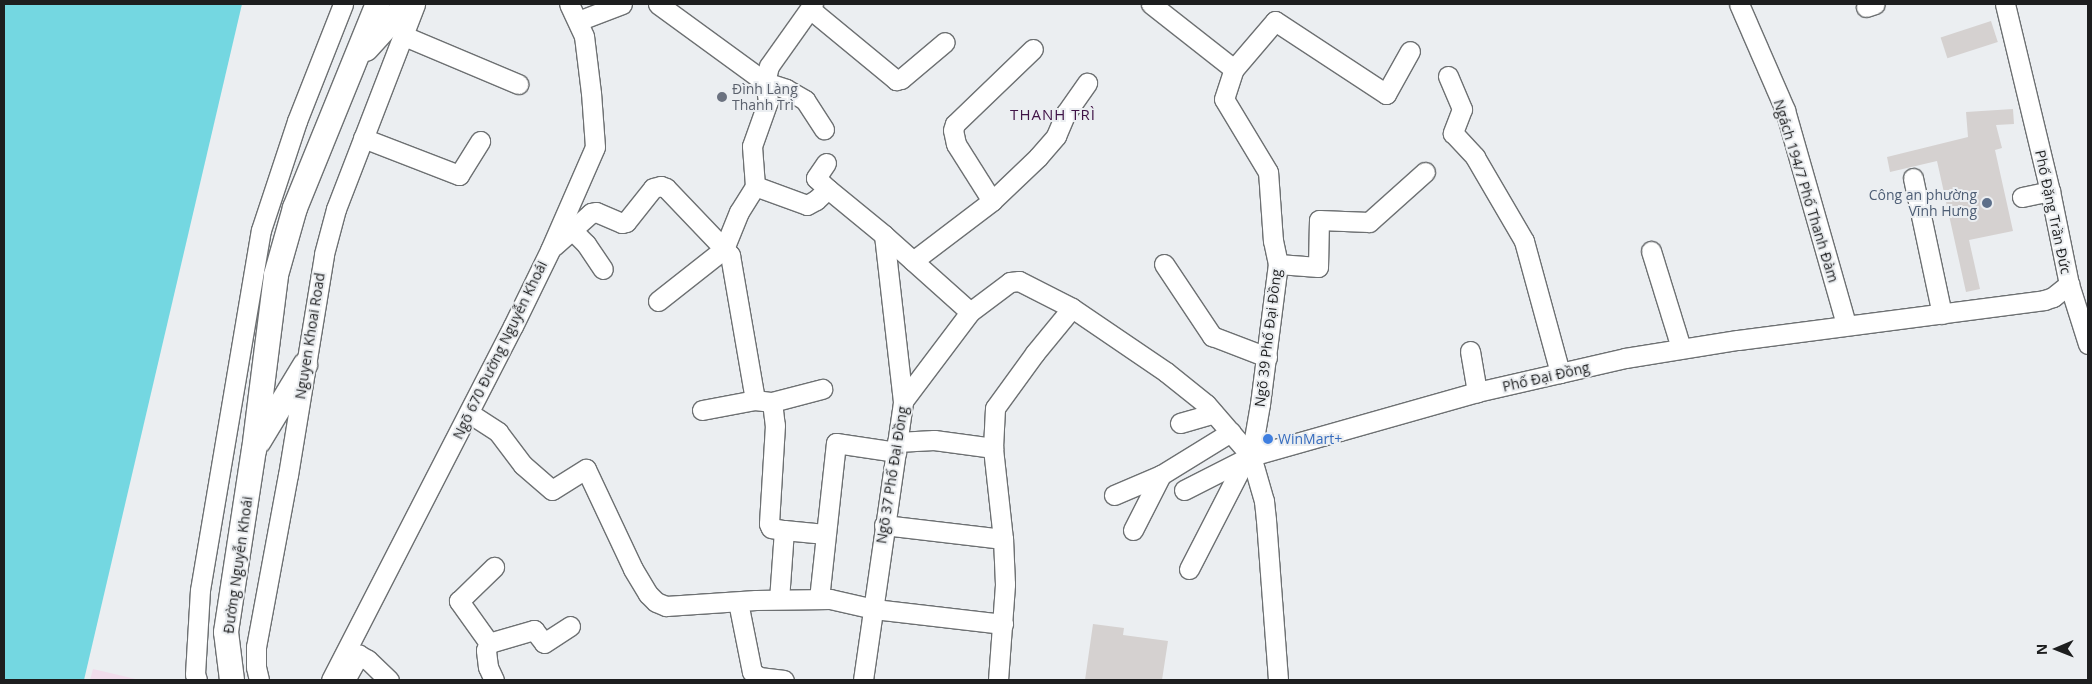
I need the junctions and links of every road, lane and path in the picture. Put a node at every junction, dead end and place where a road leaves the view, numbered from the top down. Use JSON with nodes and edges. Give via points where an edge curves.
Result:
{"nodes":[{"id":1,"x":343,"y":4,"type":"edge"},
{"id":2,"x":378,"y":4,"type":"edge"},
{"id":3,"x":407,"y":4,"type":"edge"},
{"id":4,"x":415,"y":4,"type":"edge"},
{"id":5,"x":569,"y":4,"type":"edge"},
{"id":6,"x":622,"y":4,"type":"edge"},
{"id":7,"x":658,"y":4,"type":"edge"},
{"id":8,"x":1739,"y":4,"type":"edge"},
{"id":9,"x":2004,"y":4,"type":"edge"},
{"id":10,"x":812,"y":6,"type":"edge"},
{"id":11,"x":1157,"y":6,"type":"edge"},
{"id":12,"x":578,"y":22,"type":"junction"},
{"id":13,"x":404,"y":36,"type":"junction"},
{"id":14,"x":945,"y":42,"type":"dead end"},
{"id":15,"x":1032,"y":49,"type":"dead end"},
{"id":16,"x":1410,"y":51,"type":"dead end"},
{"id":17,"x":355,"y":61,"type":"junction"},
{"id":18,"x":1234,"y":69,"type":"junction"},
{"id":19,"x":1448,"y":76,"type":"dead end"},
{"id":20,"x":765,"y":82,"type":"junction"},
{"id":21,"x":1086,"y":83,"type":"dead end"},
{"id":22,"x":518,"y":84,"type":"dead end"},
{"id":23,"x":824,"y":129,"type":"dead end"},
{"id":24,"x":363,"y":138,"type":"junction"},
{"id":25,"x":480,"y":142,"type":"dead end"},
{"id":26,"x":826,"y":163,"type":"dead end"},
{"id":27,"x":1425,"y":172,"type":"dead end"},
{"id":28,"x":1914,"y":178,"type":"dead end"},
{"id":29,"x":755,"y":186,"type":"junction"},
{"id":30,"x":828,"y":190,"type":"junction"},
{"id":31,"x":2050,"y":191,"type":"junction"},
{"id":32,"x":2022,"y":196,"type":"dead end"},
{"id":33,"x":992,"y":201,"type":"junction"},
{"id":34,"x":572,"y":230,"type":"junction"},
{"id":35,"x":884,"y":235,"type":"junction"},
{"id":36,"x":724,"y":248,"type":"junction"},
{"id":37,"x":550,"y":250,"type":"junction"},
{"id":38,"x":1651,"y":251,"type":"dead end"},
{"id":39,"x":913,"y":261,"type":"junction"},
{"id":40,"x":1164,"y":264,"type":"dead end"},
{"id":41,"x":1278,"y":264,"type":"junction"},
{"id":42,"x":603,"y":269,"type":"dead end"},
{"id":43,"x":2069,"y":284,"type":"junction"},
{"id":44,"x":658,"y":301,"type":"dead end"},
{"id":45,"x":1072,"y":308,"type":"junction"},
{"id":46,"x":970,"y":312,"type":"junction"},
{"id":47,"x":1942,"y":314,"type":"junction"},
{"id":48,"x":1846,"y":324,"type":"junction"},
{"id":49,"x":2088,"y":344,"type":"edge"},
{"id":50,"x":1681,"y":348,"type":"junction"},
{"id":51,"x":1470,"y":351,"type":"dead end"},
{"id":52,"x":1267,"y":357,"type":"junction"},
{"id":53,"x":305,"y":365,"type":"junction"},
{"id":54,"x":1560,"y":373,"type":"junction"},
{"id":55,"x":822,"y":389,"type":"dead end"},
{"id":56,"x":1477,"y":392,"type":"junction"},
{"id":57,"x":763,"y":401,"type":"junction"},
{"id":58,"x":903,"y":401,"type":"junction"},
{"id":59,"x":702,"y":410,"type":"dead end"},
{"id":60,"x":469,"y":413,"type":"junction"},
{"id":61,"x":1214,"y":413,"type":"junction"},
{"id":62,"x":1180,"y":423,"type":"dead end"},
{"id":63,"x":1231,"y":432,"type":"junction"},
{"id":64,"x":897,"y":447,"type":"junction"},
{"id":65,"x":994,"y":448,"type":"junction"},
{"id":66,"x":254,"y":450,"type":"junction"},
{"id":67,"x":1249,"y":457,"type":"junction"},
{"id":68,"x":1162,"y":475,"type":"junction"},
{"id":69,"x":1184,"y":490,"type":"dead end"},
{"id":70,"x":1114,"y":495,"type":"dead end"},
{"id":71,"x":884,"y":525,"type":"junction"},
{"id":72,"x":784,"y":530,"type":"junction"},
{"id":73,"x":1134,"y":530,"type":"dead end"},
{"id":74,"x":825,"y":534,"type":"junction"},
{"id":75,"x":1003,"y":539,"type":"junction"},
{"id":76,"x":494,"y":567,"type":"dead end"},
{"id":77,"x":1189,"y":569,"type":"dead end"},
{"id":78,"x":779,"y":599,"type":"junction"},
{"id":79,"x":819,"y":600,"type":"junction"},
{"id":80,"x":738,"y":602,"type":"junction"},
{"id":81,"x":874,"y":609,"type":"junction"},
{"id":82,"x":1003,"y":624,"type":"junction"},
{"id":83,"x":570,"y":626,"type":"dead end"},
{"id":84,"x":489,"y":643,"type":"junction"},
{"id":85,"x":197,"y":680,"type":"edge"},
{"id":86,"x":232,"y":680,"type":"edge"},
{"id":87,"x":259,"y":680,"type":"edge"},
{"id":88,"x":331,"y":680,"type":"edge"},
{"id":89,"x":345,"y":680,"type":"edge"},
{"id":90,"x":389,"y":680,"type":"edge"},
{"id":91,"x":494,"y":680,"type":"edge"},
{"id":92,"x":784,"y":680,"type":"edge"},
{"id":93,"x":862,"y":680,"type":"edge"},
{"id":94,"x":998,"y":680,"type":"edge"},
{"id":95,"x":1278,"y":680,"type":"edge"}],
"edges":[{"from":1,"to":85,"type":"street","via":[[297,121],[261,230],[200,590]]},
{"from":2,"to":17,"type":"main road"},
{"from":3,"to":17,"type":"main road"},
{"from":4,"to":13,"type":"street","name":"Nguyen Khoai Road"},
{"from":5,"to":12,"type":"street","name":"Ngõ 670 Đường Nguyễn Khoái"},
{"from":6,"to":12,"type":"street"},
{"from":7,"to":20,"type":"street"},
{"from":8,"to":48,"type":"street","name":"Ngách 194/7 Phố Thanh Đàm","via":[[1784,110]]},
{"from":9,"to":31,"type":"street","name":"Phố Đặng Trần Đức"},
{"from":10,"to":14,"type":"street","via":[[896,80]]},
{"from":10,"to":20,"type":"street","via":[[769,66]]},
{"from":11,"to":18,"type":"street"},
{"from":12,"to":37,"type":"street","name":"Ngõ 670 Đường Nguyễn Khoái","via":[[584,36],[595,147]]},
{"from":13,"to":22,"type":"street"},
{"from":13,"to":24,"type":"street","name":"Nguyen Khoai Road"},
{"from":15,"to":33,"type":"street","via":[[955,124],[953,130],[956,144]]},
{"from":16,"to":18,"type":"street","via":[[1386,94],[1275,21]]},
{"from":17,"to":66,"type":"main road","via":[[295,208],[276,275]]},
{"from":18,"to":41,"type":"street","name":"Ngõ 39 Phố Đại Đồng","via":[[1224,99],[1268,172]]},
{"from":19,"to":54,"type":"street","via":[[1462,109],[1453,133],[1475,157],[1524,240]]},
{"from":20,"to":23,"type":"street","via":[[805,100]]},
{"from":20,"to":29,"type":"street","via":[[768,101],[752,146]]},
{"from":21,"to":33,"type":"street","via":[[1066,113],[1056,136]]},
{"from":24,"to":25,"type":"street","via":[[459,175]]},
{"from":24,"to":53,"type":"street","name":"Nguyen Khoai Road","via":[[336,209],[324,254]]},
{"from":26,"to":30,"type":"street","via":[[816,178]]},
{"from":27,"to":41,"type":"street","via":[[1369,222],[1319,220],[1318,267]]},
{"from":28,"to":47,"type":"street"},
{"from":29,"to":30,"type":"street","via":[[806,205]]},
{"from":29,"to":36,"type":"street","via":[[739,212]]},
{"from":30,"to":35,"type":"street"},
{"from":31,"to":32,"type":"street"},
{"from":31,"to":43,"type":"street","name":"Phố Đặng Trần Đức"},
{"from":33,"to":39,"type":"street"},
{"from":34,"to":36,"type":"street","via":[[590,213],[596,212],[626,222],[653,188],[661,186]]},
{"from":34,"to":37,"type":"street"},
{"from":34,"to":42,"type":"street"},
{"from":35,"to":39,"type":"street"},
{"from":35,"to":58,"type":"street"},
{"from":36,"to":44,"type":"street"},
{"from":36,"to":57,"type":"street","via":[[730,255]]},
{"from":37,"to":60,"type":"street","name":"Ngõ 670 Đường Nguyễn Khoái"},
{"from":38,"to":50,"type":"street"},
{"from":39,"to":46,"type":"street"},
{"from":40,"to":52,"type":"street","via":[[1212,336]]},
{"from":41,"to":52,"type":"street","name":"Ngõ 39 Phố Đại Đồng"},
{"from":43,"to":47,"type":"street","name":"Phố Đặng Trần Đức","via":[[2044,300]]},
{"from":43,"to":49,"type":"street"},
{"from":45,"to":46,"type":"street","name":"Ngõ 37 Phố Đại Đồng","via":[[1019,281],[1010,282]]},
{"from":45,"to":61,"type":"street","name":"Ngõ 37 Phố Đại Đồng","via":[[1166,372]]},
{"from":45,"to":65,"type":"street","via":[[1000,400],[994,417]]},
{"from":46,"to":58,"type":"street","name":"Ngõ 37 Phố Đại Đồng"},
{"from":47,"to":48,"type":"street","name":"Phố Đặng Trần Đức"},
{"from":48,"to":50,"type":"street","name":"Phố Đại Đồng"},
{"from":50,"to":54,"type":"street","name":"Phố Đại Đồng"},
{"from":51,"to":56,"type":"street"},
{"from":52,"to":67,"type":"street","name":"Ngõ 39 Phố Đại Đồng"},
{"from":53,"to":66,"type":"main road"},
{"from":53,"to":87,"type":"street","name":"Nguyen Khoai Road","via":[[256,647]]},
{"from":54,"to":56,"type":"street","name":"Phố Đại Đồng"},
{"from":55,"to":57,"type":"street"},
{"from":56,"to":67,"type":"street","name":"Phố Đại Đồng"},
{"from":57,"to":59,"type":"street"},
{"from":57,"to":72,"type":"street","via":[[775,425],[769,524],[771,528]]},
{"from":58,"to":64,"type":"street","name":"Ngõ 37 Phố Đại Đồng"},
{"from":60,"to":80,"type":"street","via":[[498,432],[524,465],[552,490],[586,470],[632,569],[656,602],[666,606]]},
{"from":60,"to":88,"type":"street","name":"Ngõ 670 Đường Nguyễn Khoái"},
{"from":61,"to":62,"type":"street"},
{"from":61,"to":63,"type":"street","name":"Ngõ 37 Phố Đại Đồng"},
{"from":63,"to":67,"type":"street"},
{"from":63,"to":68,"type":"street"},
{"from":64,"to":65,"type":"street","via":[[934,440]]},
{"from":64,"to":71,"type":"street","name":"Ngõ 37 Phố Đại Đồng"},
{"from":64,"to":74,"type":"street","via":[[836,443]]},
{"from":65,"to":75,"type":"street"},
{"from":66,"to":86,"type":"main road","name":"Đường Nguyễn Khoái","via":[[226,632]]},
{"from":67,"to":69,"type":"street","name":"Phố Đại Đồng"},
{"from":67,"to":77,"type":"street"},
{"from":67,"to":95,"type":"street","via":[[1264,501]]},
{"from":68,"to":70,"type":"street"},
{"from":68,"to":73,"type":"street"},
{"from":71,"to":75,"type":"street"},
{"from":71,"to":81,"type":"street","name":"Ngõ 37 Phố Đại Đồng"},
{"from":72,"to":74,"type":"street"},
{"from":72,"to":78,"type":"street"},
{"from":74,"to":79,"type":"street"},
{"from":75,"to":82,"type":"street"},
{"from":76,"to":84,"type":"street","via":[[459,601]]},
{"from":78,"to":79,"type":"street"},
{"from":78,"to":80,"type":"street"},
{"from":79,"to":81,"type":"street","via":[[830,599]]},
{"from":80,"to":92,"type":"street","via":[[752,672],[758,677]]},
{"from":81,"to":82,"type":"street"},
{"from":81,"to":93,"type":"street","name":"Ngõ 37 Phố Đại Đồng"},
{"from":82,"to":94,"type":"street"},
{"from":83,"to":84,"type":"street","via":[[544,643],[534,630]]},
{"from":84,"to":91,"type":"street","via":[[486,650],[488,667]]},
{"from":89,"to":90,"type":"street","via":[[359,655]]}]}
